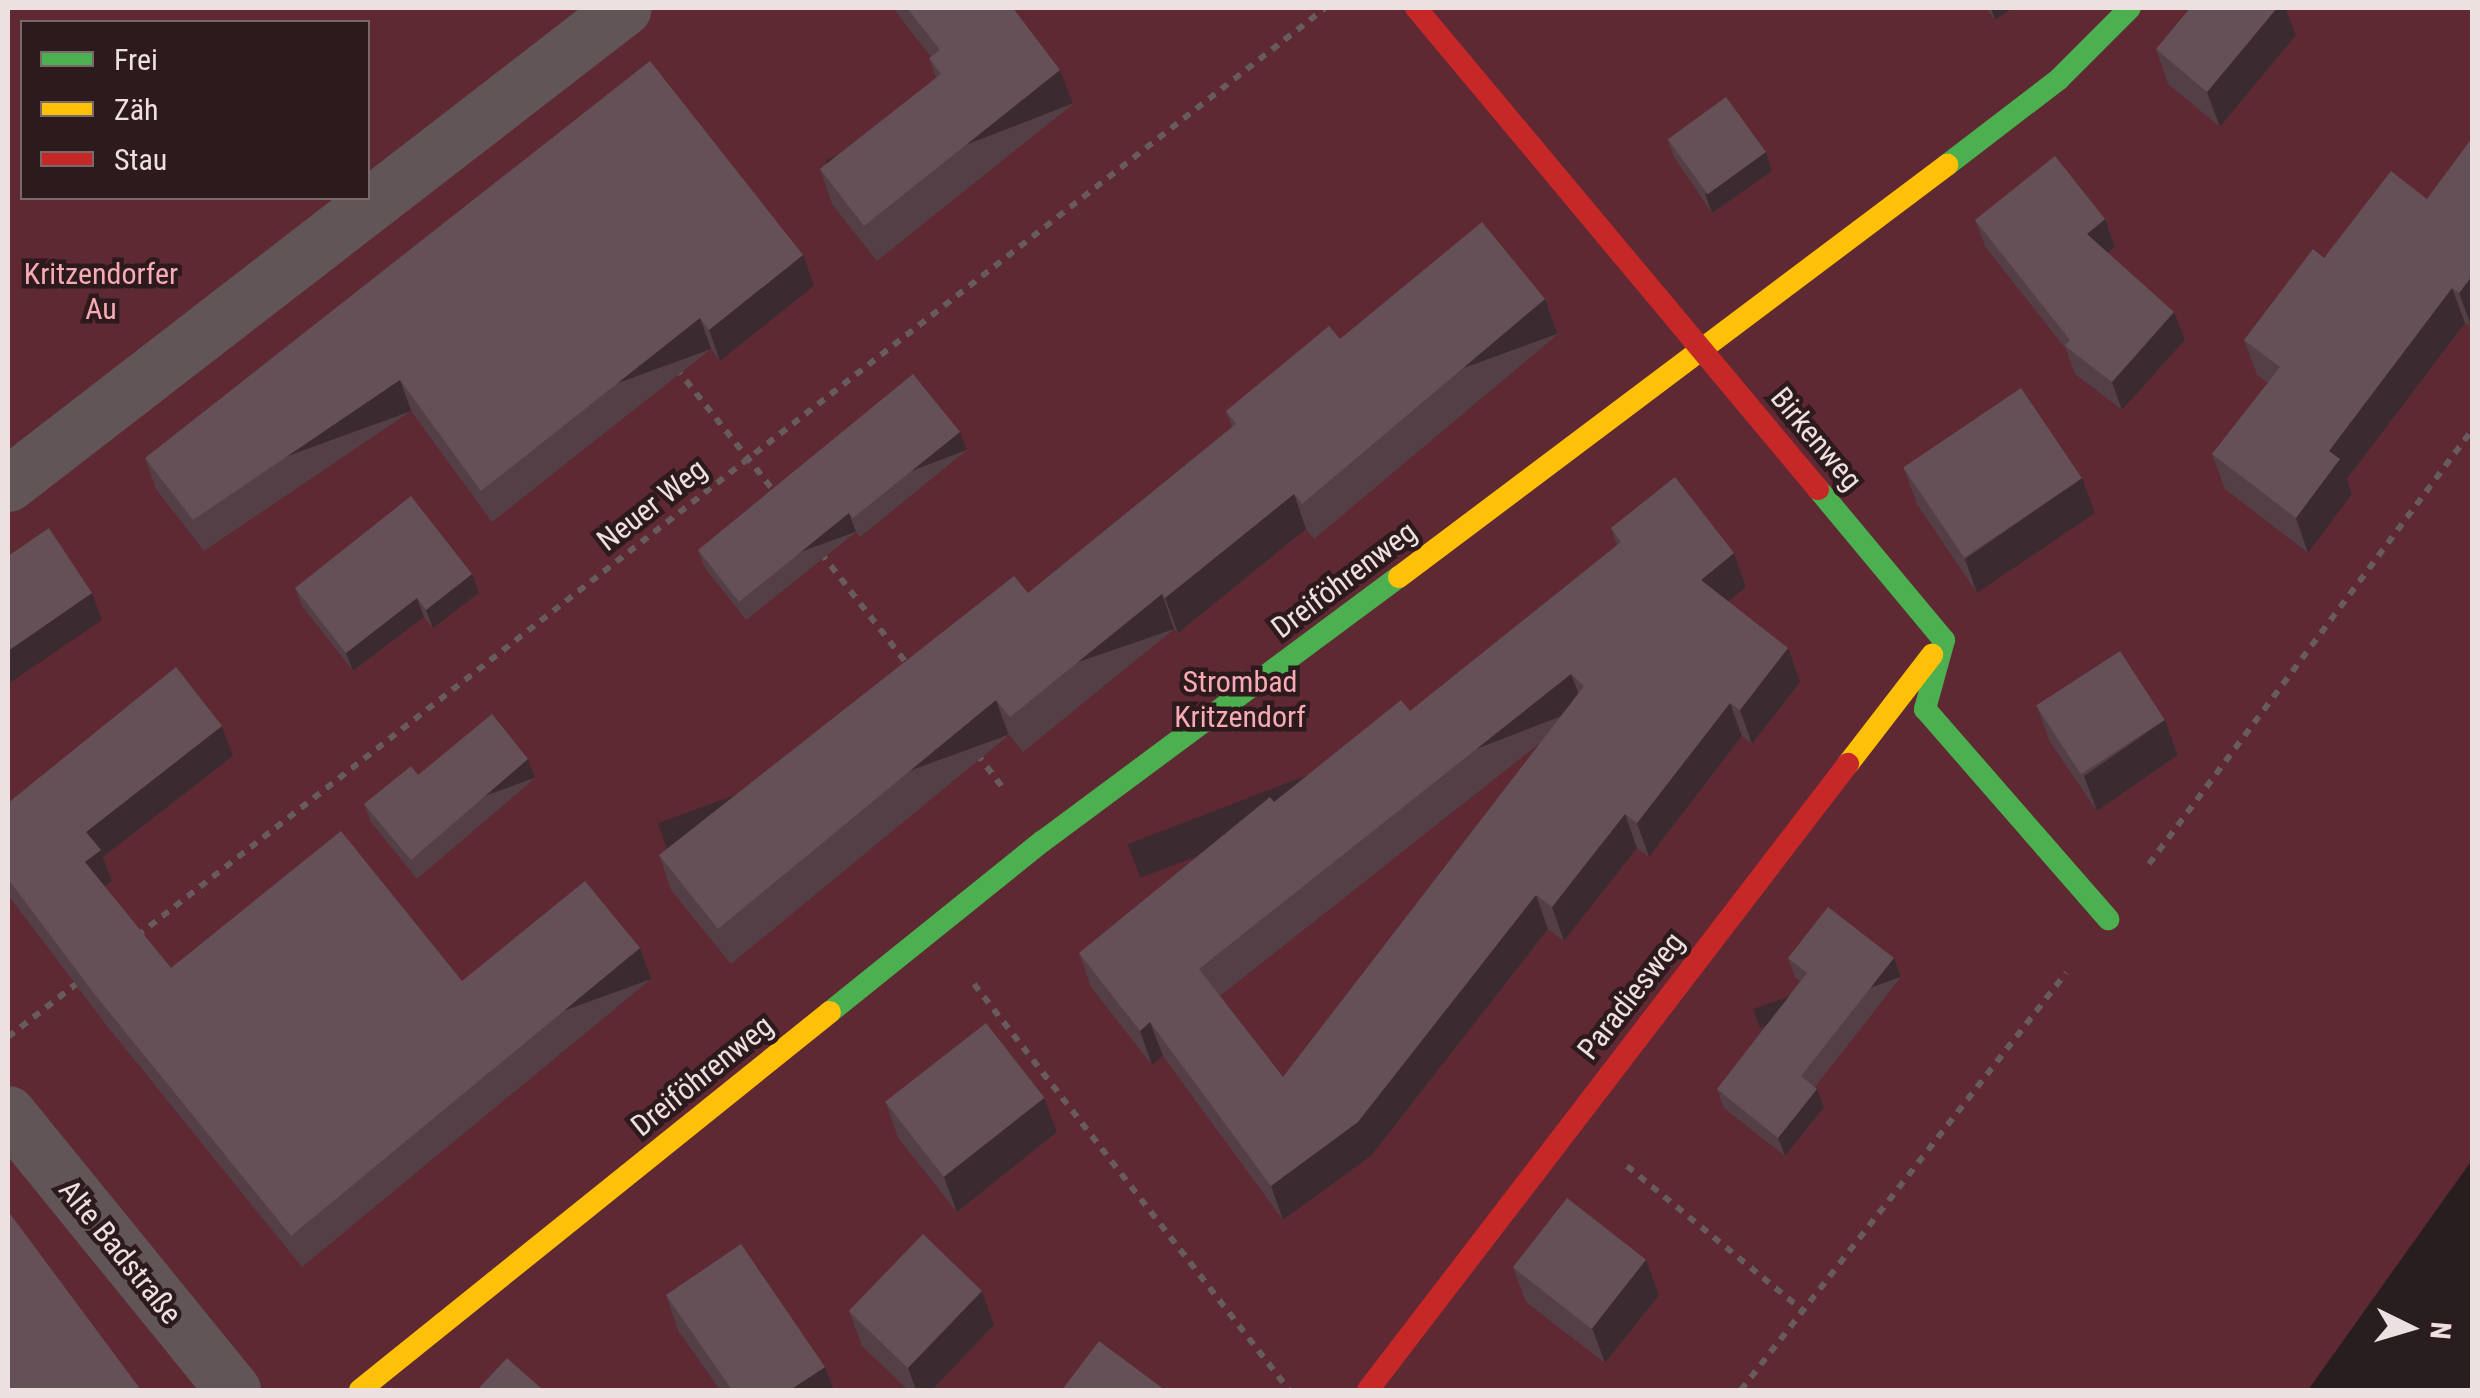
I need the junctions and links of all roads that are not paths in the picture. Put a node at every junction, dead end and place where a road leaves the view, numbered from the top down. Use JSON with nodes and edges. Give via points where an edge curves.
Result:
{"nodes":[{"id":1,"x":624,"y":8,"type":"edge"},
{"id":2,"x":1416,"y":8,"type":"edge"},
{"id":3,"x":2130,"y":8,"type":"edge"},
{"id":4,"x":1704,"y":350,"type":"junction"},
{"id":5,"x":8,"y":484,"type":"edge"},
{"id":6,"x":1944,"y":640,"type":"junction"},
{"id":7,"x":2108,"y":919,"type":"dead end"},
{"id":8,"x":8,"y":1113,"type":"edge"},
{"id":9,"x":233,"y":1390,"type":"edge"},
{"id":10,"x":360,"y":1390,"type":"edge"},
{"id":11,"x":1368,"y":1390,"type":"edge"}],
"edges":[{"from":1,"to":5,"type":"street"},
{"from":2,"to":4,"type":"street","name":"Birkenweg"},
{"from":3,"to":4,"type":"street","name":"Dreiföhrenweg","via":[[2059,78]]},
{"from":4,"to":6,"type":"street","name":"Birkenweg"},
{"from":4,"to":10,"type":"street","name":"Dreiföhrenweg","via":[[1044,840]]},
{"from":6,"to":7,"type":"street","via":[[1925,709]]},
{"from":6,"to":11,"type":"street","name":"Paradiesweg"},
{"from":8,"to":9,"type":"street","name":"Alte Badstraße"}]}
